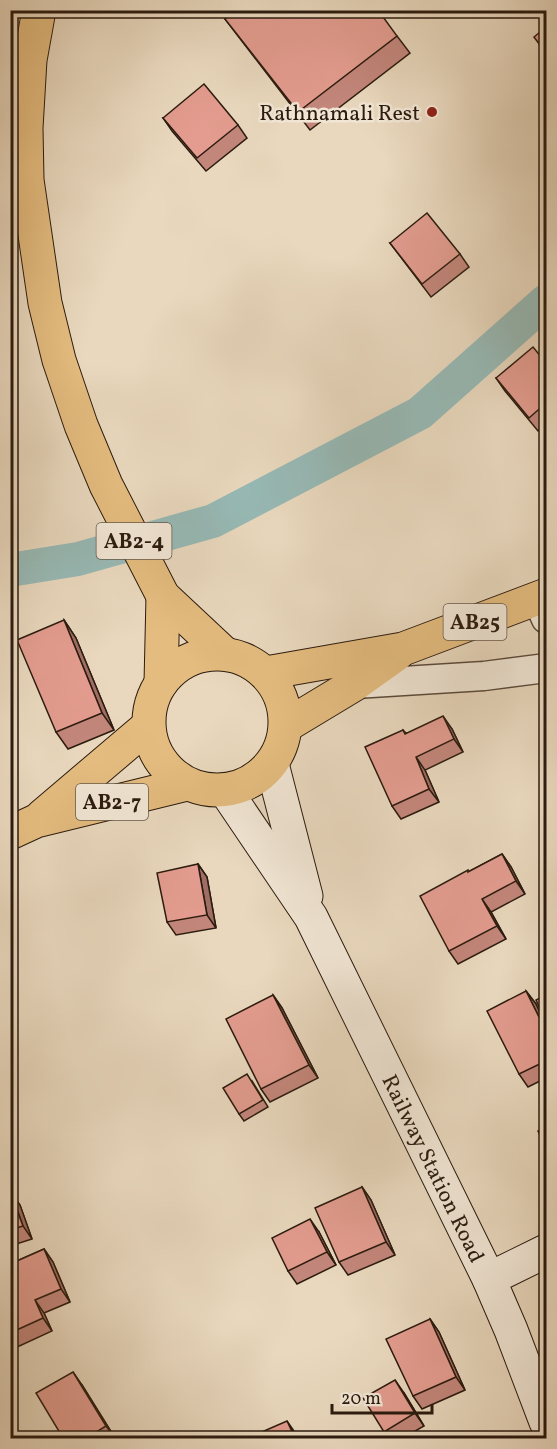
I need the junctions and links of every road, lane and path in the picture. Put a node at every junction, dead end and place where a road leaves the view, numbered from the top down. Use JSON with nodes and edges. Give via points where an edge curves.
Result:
{"nodes":[{"id":1,"x":39,"y":10,"type":"edge"},
{"id":2,"x":163,"y":596,"type":"junction"},
{"id":3,"x":543,"y":604,"type":"edge"},
{"id":4,"x":403,"y":649,"type":"junction"},
{"id":5,"x":225,"y":654,"type":"junction"},
{"id":6,"x":546,"y":668,"type":"edge"},
{"id":7,"x":266,"y":673,"type":"junction"},
{"id":8,"x":161,"y":683,"type":"junction"},
{"id":9,"x":355,"y":684,"type":"junction"},
{"id":10,"x":286,"y":724,"type":"junction"},
{"id":11,"x":148,"y":726,"type":"junction"},
{"id":12,"x":272,"y":764,"type":"junction"},
{"id":13,"x":187,"y":784,"type":"junction"},
{"id":14,"x":225,"y":790,"type":"junction"},
{"id":15,"x":23,"y":827,"type":"edge"},
{"id":16,"x":311,"y":917,"type":"junction"},
{"id":17,"x":546,"y":1251,"type":"edge"},
{"id":18,"x":489,"y":1279,"type":"junction"},
{"id":19,"x":546,"y":1422,"type":"edge"},
{"id":20,"x":546,"y":1430,"type":"edge"},
{"id":21,"x":529,"y":1438,"type":"edge"}],
"edges":[{"from":1,"to":2,"type":"main road","number":"AB2-4","via":[[30,60],[27,180],[45,303],[81,425],[106,485]]},
{"from":2,"to":5,"type":"main road","number":"AB2-4"},
{"from":2,"to":8,"type":"main road","number":"AB2-4"},
{"from":3,"to":4,"type":"main road","number":"AB25"},
{"from":4,"to":7,"type":"main road","number":"AB25"},
{"from":4,"to":9,"type":"main road","number":"AB25"},
{"from":5,"to":7,"type":"main road","via":[[240,657]]},
{"from":5,"to":8,"type":"main road","via":[[189,660]]},
{"from":6,"to":9,"type":"street"},
{"from":7,"to":10,"type":"main road","via":[[282,696]]},
{"from":8,"to":11,"type":"main road","via":[[149,711]]},
{"from":9,"to":10,"type":"main road","number":"AB25"},
{"from":10,"to":12,"type":"main road","via":[[283,745]]},
{"from":11,"to":13,"type":"main road","via":[[160,760]]},
{"from":11,"to":15,"type":"main road","number":"AB2-7"},
{"from":12,"to":14,"type":"main road","via":[[251,782]]},
{"from":12,"to":16,"type":"main road","name":"Railway Station Road"},
{"from":13,"to":14,"type":"main road"},
{"from":13,"to":15,"type":"main road","number":"AB2-7"},
{"from":14,"to":16,"type":"main road","name":"Railway Station Road"},
{"from":16,"to":18,"type":"main road","name":"Railway Station Road"},
{"from":17,"to":18,"type":"main road"},
{"from":18,"to":19,"type":"main road","name":"Railway Station Road"},
{"from":20,"to":21,"type":"main road"}]}
